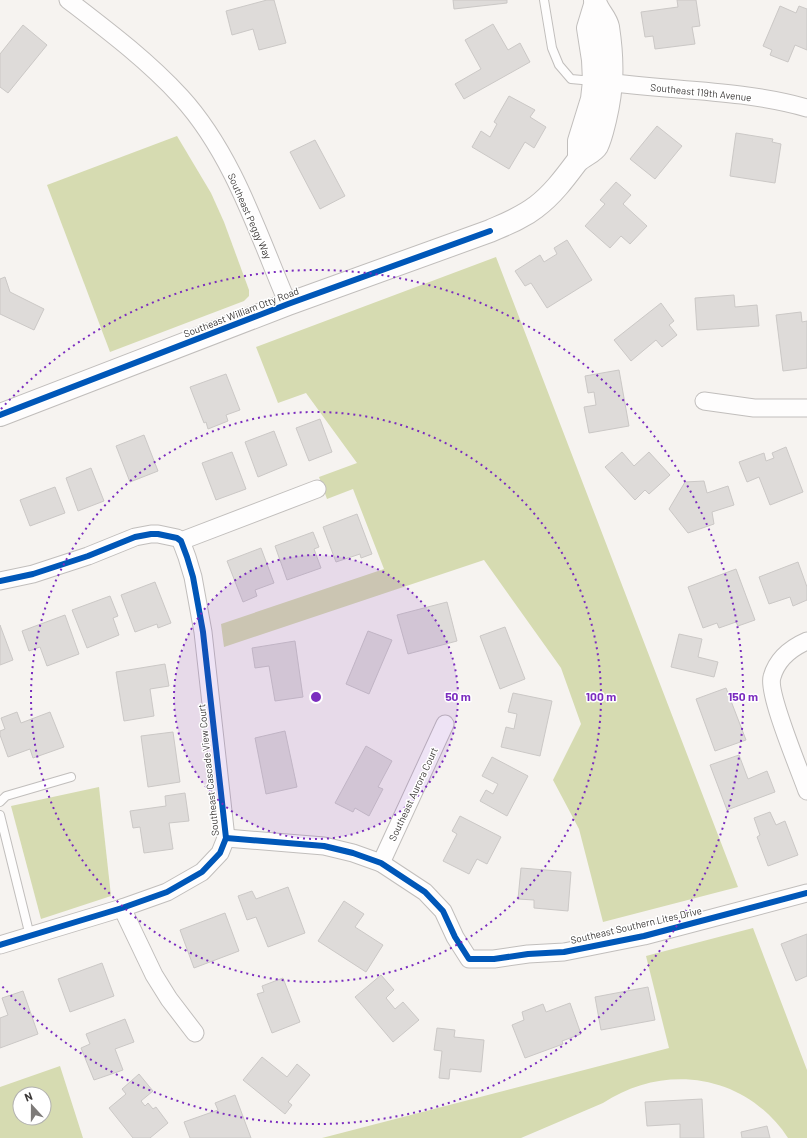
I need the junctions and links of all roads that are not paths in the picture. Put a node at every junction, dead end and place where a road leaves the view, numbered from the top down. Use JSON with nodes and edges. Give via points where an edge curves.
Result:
{"nodes":[{"id":1,"x":68,"y":0,"type":"edge"},
{"id":2,"x":544,"y":0,"type":"edge"},
{"id":3,"x":595,"y":2,"type":"edge"},
{"id":4,"x":603,"y":82,"type":"junction"},
{"id":5,"x":807,"y":108,"type":"edge"},
{"id":6,"x":288,"y":304,"type":"junction"},
{"id":7,"x":704,"y":401,"type":"dead end"},
{"id":8,"x":807,"y":408,"type":"edge"},
{"id":9,"x":0,"y":415,"type":"edge"},
{"id":10,"x":317,"y":489,"type":"dead end"},
{"id":11,"x":181,"y":541,"type":"junction"},
{"id":12,"x":0,"y":581,"type":"edge"},
{"id":13,"x":807,"y":641,"type":"edge"},
{"id":14,"x":445,"y":724,"type":"dead end"},
{"id":15,"x":71,"y":777,"type":"dead end"},
{"id":16,"x":807,"y":791,"type":"edge"},
{"id":17,"x":0,"y":802,"type":"edge"},
{"id":18,"x":0,"y":815,"type":"edge"},
{"id":19,"x":226,"y":838,"type":"junction"},
{"id":20,"x":381,"y":863,"type":"junction"},
{"id":21,"x":807,"y":893,"type":"edge"},
{"id":22,"x":122,"y":908,"type":"junction"},
{"id":23,"x":30,"y":936,"type":"junction"},
{"id":24,"x":0,"y":945,"type":"edge"},
{"id":25,"x":195,"y":1033,"type":"dead end"}],
"edges":[{"from":1,"to":6,"type":"street","name":"Southeast Peggy Way","via":[[148,63],[182,97],[204,127],[240,188]]},
{"from":2,"to":4,"type":"lane","via":[[552,48],[559,65],[571,79]]},
{"from":3,"to":4,"type":"street","name":"Southeast William Otty Road","via":[[608,24],[612,57]]},
{"from":4,"to":5,"type":"street","name":"Southeast 119th Avenue","via":[[741,95],[782,101]]},
{"from":4,"to":6,"type":"street","name":"Southeast William Otty Road","via":[[603,130],[596,147],[579,159],[536,208],[490,231]]},
{"from":6,"to":9,"type":"street","name":"Southeast William Otty Road"},
{"from":7,"to":8,"type":"street","via":[[754,408]]},
{"from":10,"to":11,"type":"street"},
{"from":11,"to":12,"type":"street","via":[[158,534],[135,537],[34,574]]},
{"from":11,"to":19,"type":"street","name":"Southeast Cascade View Court","via":[[193,576],[203,632]]},
{"from":13,"to":16,"type":"street","via":[[790,650],[779,662],[771,678],[773,700]]},
{"from":14,"to":20,"type":"street","name":"Southeast Aurora Court"},
{"from":15,"to":17,"type":"lane","via":[[6,796]]},
{"from":18,"to":23,"type":"lane"},
{"from":19,"to":20,"type":"street","name":"Southeast Southern Lites Drive","via":[[324,846]]},
{"from":19,"to":22,"type":"street","name":"Southeast Cascade View Court","via":[[220,854],[202,872],[167,892]]},
{"from":20,"to":21,"type":"street","name":"Southeast Southern Lites Drive","via":[[425,892],[442,911],[469,959],[564,952],[644,936]]},
{"from":22,"to":23,"type":"street","name":"Southeast Cascade View Court"},
{"from":22,"to":25,"type":"street","via":[[154,975]]},
{"from":23,"to":24,"type":"street","name":"Southeast Cascade View Court"}]}
